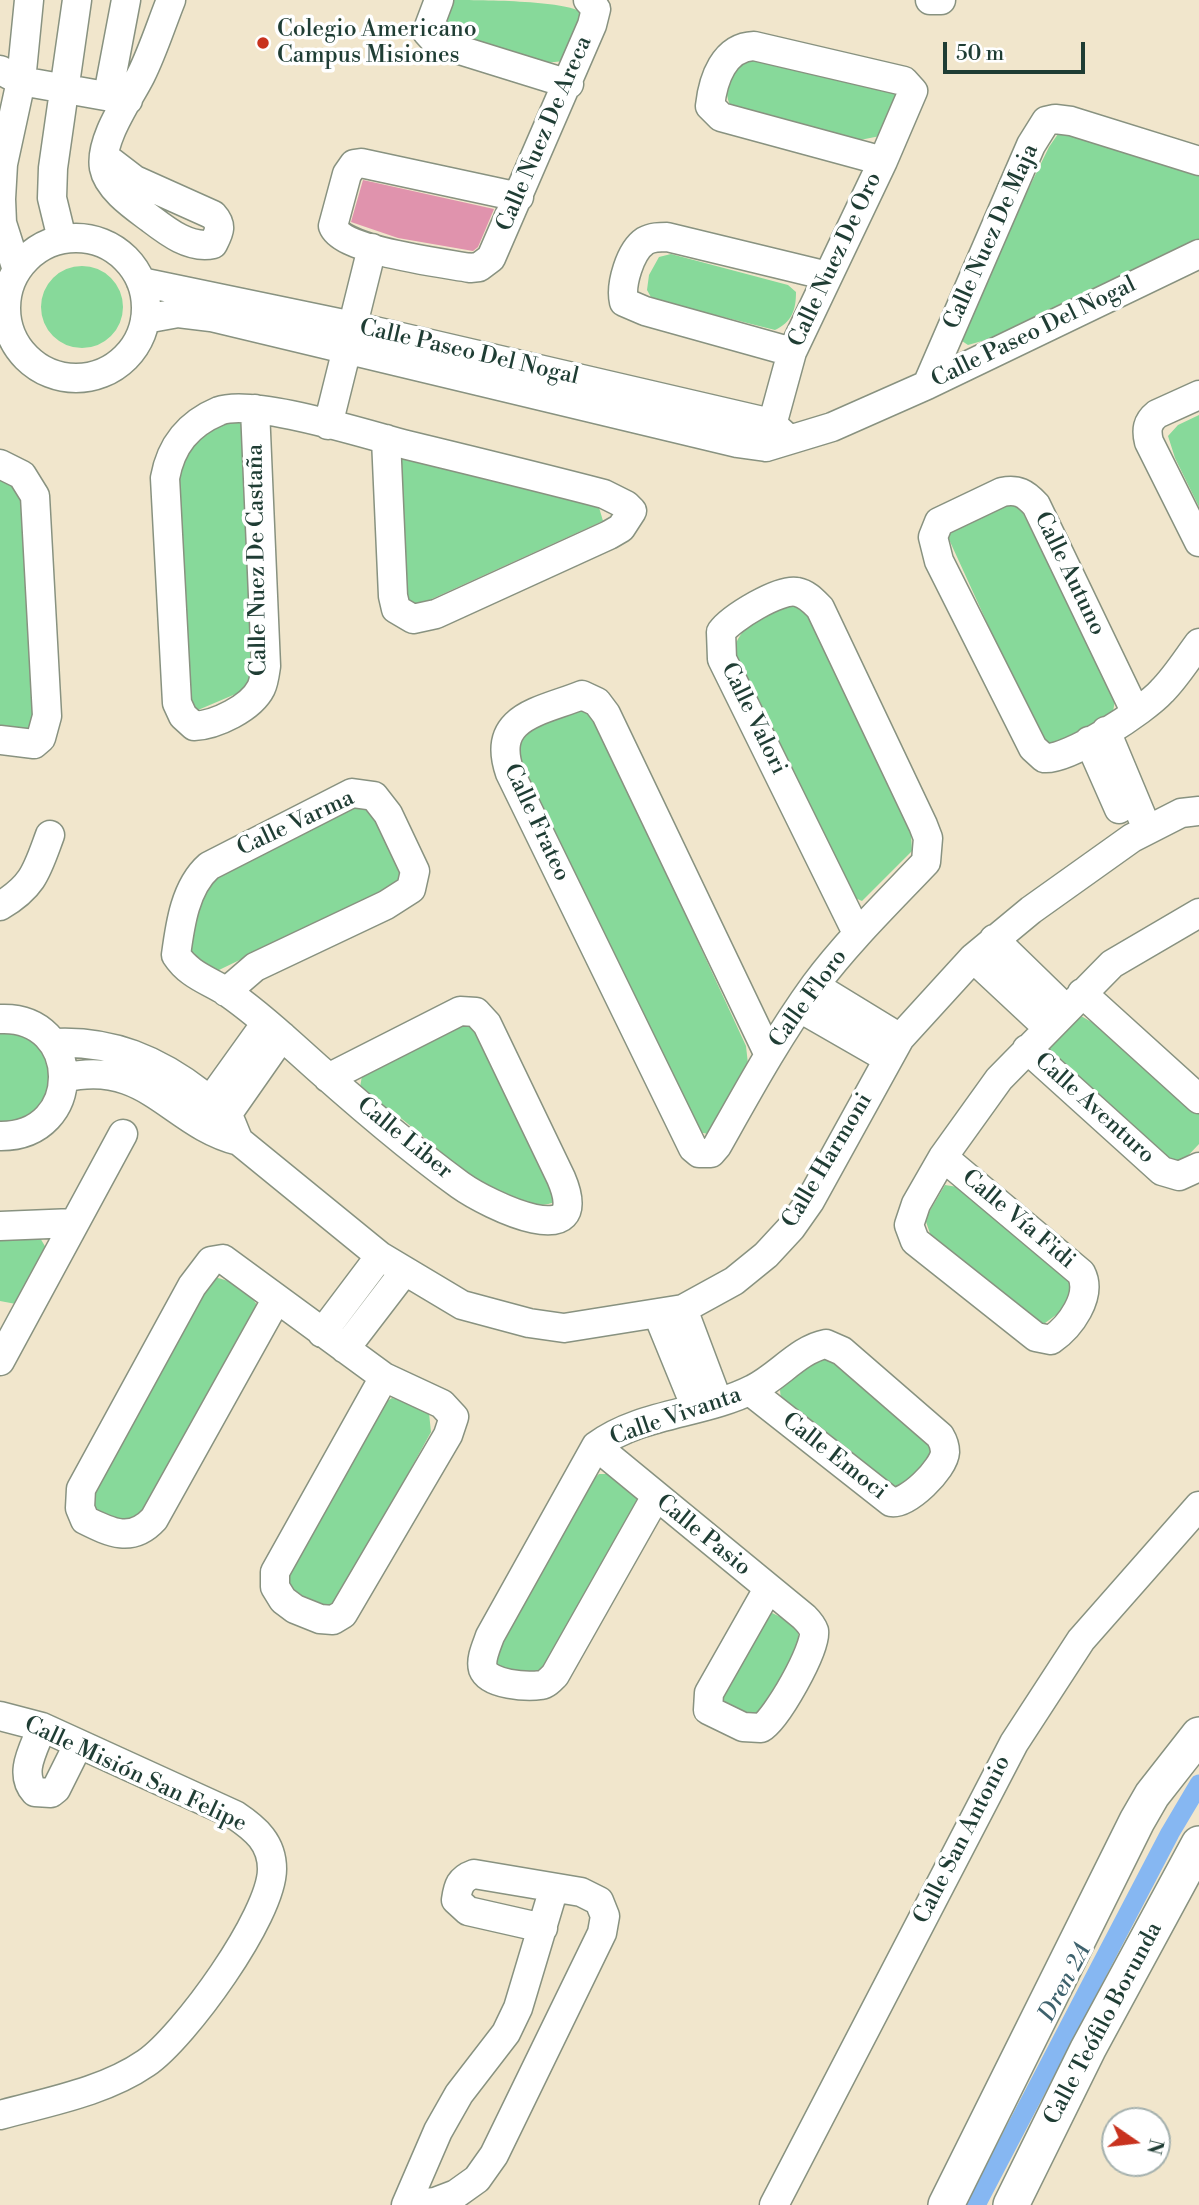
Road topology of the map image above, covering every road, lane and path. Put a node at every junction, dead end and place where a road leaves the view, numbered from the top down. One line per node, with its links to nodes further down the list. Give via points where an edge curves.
1 (29, 0): 9 (street)
2 (77, 0): 11 (street)
3 (126, 0): 12 (street)
4 (171, 0): 12 (street)
5 (439, 0): 10 (street, via 427,32 437,43)
6 (930, 0): 7 (street)
7 (941, 0)
8 (592, 5): 10 (street, Calle Nuez De Areca)
9 (11, 75): 11 (street); 20 (street, via 1,199 2,223)
10 (569, 84): 16 (street, Calle Nuez De Areca)
11 (65, 87): 12 (street); 17 (street, via 52,198)
12 (118, 97): 13 (street)
13 (104, 157)
14 (883, 160): 14 (street, Calle Nuez De Oro, via 721,117 710,106 726,58 742,46 754,46 904,81 912,88 912,98); 21 (street, Calle Nuez De Oro)
15 (1199, 161): 27 (street, Calle Nuez De Maja, via 1071,121 1046,121 1031,145)
16 (519, 197): 18 (street, Calle Nuez De Areca, via 485,264 470,268); 18 (street, via 377,164 354,164 333,226 341,237)
17 (62, 239): 20 (street, via 33,252); 22 (street, via 105,244 127,259)
18 (372, 248): 25 (street)
19 (1199, 254): 27 (street, Calle Paseo Del Nogal)
20 (17, 270): 24 (street, via 9,287)
21 (828, 276): 26 (street, Calle Nuez De Oro); 26 (street, via 667,237 646,240 639,247 623,284 624,302)
22 (141, 282): 23 (street); 25 (street, Calle Paseo Del Nogal)
23 (145, 319): 24 (street, via 126,357 89,377 67,378 47,372); 25 (street, Calle Paseo Del Nogal, via 199,314)
24 (6, 338)
25 (350, 338): 30 (street); 31 (street, Calle Paseo Del Nogal, via 737,443)
26 (792, 352): 31 (street, Calle Nuez De Oro)
27 (927, 385): 31 (street, Calle Paseo Del Nogal, via 832,427)
28 (1199, 395): 34 (street, via 1157,414 1147,432)
29 (254, 409): 29 (street, Calle Nuez De Castaña, via 221,411 191,428 170,454 165,512 177,703 194,726 205,725 253,700 266,666); 30 (street)
30 (328, 425): 32 (street)
31 (776, 437)
32 (386, 439): 32 (street, via 393,596 396,609 413,619 436,614 609,535 621,528 632,511 604,494)
33 (0, 464): 38 (street, via 22,475 35,496 47,716 41,738 34,744)
34 (1199, 542)
35 (1199, 643): 36 (street, via 1162,692)
36 (1135, 711): 37 (street); 37 (street, Calle Autuno, via 1036,505 1021,491 1002,492 939,522 933,537 939,561 1038,755 1058,757)
37 (1098, 736): 41 (street)
38 (0, 740)
39 (1199, 790): 40 (street, Calle Harmoni)
40 (1190, 812): 41 (street, Calle Harmoni)
41 (1139, 834): 49 (street, Calle Harmoni)
42 (50, 835): 45 (street)
43 (926, 862): 48 (street, Calle Floro); 48 (street, Calle Valori, via 928,838 923,825 820,608 810,597 784,592 728,622 721,632 722,659)
44 (0, 877): 45 (street)
45 (28, 886): 46 (street)
46 (0, 905)
47 (1196, 919): 54 (street, Calle Aventuro, via 1112,964)
48 (857, 933): 53 (street, Calle Floro)
49 (994, 939): 51 (street, Calle Harmoni); 54 (street)
50 (176, 955): 52 (street, Calle Liber, via 189,971); 52 (street, Calle Varma, via 194,883 209,866 352,793 374,796 388,814 415,871 411,889 255,967)
51 (974, 958): 54 (street); 58 (street, Calle Harmoni)
52 (226, 992): 56 (street, Calle Liber)
53 (808, 997): 58 (street); 60 (street, Calle Floro)
54 (1065, 1010): 59 (street, Calle Aventuro); 63 (street)
55 (0, 1019): 57 (street, via 34,1026)
56 (274, 1030): 62 (street, Calle Liber); 64 (street)
57 (54, 1043): 61 (street); 64 (street, Calle Harmoni, via 81,1042 152,1061)
58 (894, 1048): 76 (street, Calle Harmoni, via 791,1228 734,1281)
59 (1027, 1049): 68 (street, Calle Aventuro, via 999,1079); 69 (street, Calle Aventuro, via 1162,1171 1179,1175)
60 (769, 1055): 67 (street, Calle Floro); 67 (street, Calle Frateo, via 597,702 582,695 514,724 504,744 510,773 693,1148)
61 (64, 1078): 64 (street, Calle Harmoni, via 110,1074); 66 (street, via 62,1094 49,1117 27,1132)
62 (328, 1078): 62 (street, Calle Liber, via 460,1011 476,1012 487,1024 569,1196 566,1213 558,1220 540,1220 502,1207 461,1185)
63 (1199, 1100)
64 (217, 1122): 73 (street, Calle Harmoni)
65 (123, 1135): 70 (street)
66 (0, 1136)
67 (712, 1153)
68 (943, 1157): 71 (street, Calle Aventuro); 71 (street, Calle Vía Fidi, via 1081,1273 1087,1288 1085,1298 1058,1335 1051,1340 1036,1337 915,1241)
69 (1199, 1167)
70 (74, 1223): 72 (street); 77 (street)
71 (909, 1224)
72 (0, 1226)
73 (380, 1256): 74 (street, Calle Harmoni); 78 (street)
74 (404, 1272): 76 (street, Calle Harmoni, via 462,1305 529,1323 564,1328); 80 (street)
75 (276, 1300): 75 (street, via 154,1519 143,1531 130,1534 85,1520 81,1489 202,1270 211,1261 223,1259); 78 (street)
76 (671, 1312): 84 (street)
77 (10, 1320): 81 (street)
78 (322, 1333): 80 (street)
79 (826, 1344): 83 (street, Calle Vivanta, via 809,1350); 83 (street, Calle Emoci, via 842,1351 940,1436 945,1453 942,1464 907,1500 898,1503 881,1497)
80 (345, 1349): 82 (street)
81 (0, 1362)
82 (384, 1377): 82 (street, via 275,1572 275,1587 283,1600 320,1619 333,1620 343,1614 453,1425 454,1417 442,1404)
83 (750, 1391): 84 (street, Calle Vivanta)
84 (707, 1405): 85 (street, Calle Vivanta, via 620,1432)
85 (596, 1446): 86 (street, Calle Pasio); 86 (street, Calle Vivanta, via 490,1636 483,1669 495,1680 549,1682)
86 (655, 1498): 88 (street, Calle Pasio)
87 (1199, 1506): 100 (street, Calle San Antonio, via 1081,1640 1042,1696)
88 (768, 1589): 88 (street, Calle Pasio, via 709,1693 708,1710 743,1727 766,1725 811,1649 811,1625)
89 (0, 1716): 90 (street, Calle Misión San Felipe)
90 (42, 1727): 92 (street, Calle Misión San Felipe); 92 (street, via 26,1774 35,1792 57,1789)
91 (1199, 1734): 101 (main road, via 1136,1821)
92 (78, 1745): 97 (street, Calle Misión San Felipe, via 247,1823 268,1847 272,1870 267,1897 197,2010 145,2064 78,2093)
93 (1199, 1844): 94 (main road, Calle Teófilo Borunda)
94 (1191, 1880): 102 (main road, Calle Teófilo Borunda, via 1088,2049)
95 (554, 1888): 96 (street); 96 (street, via 474,1874 457,1888 456,1900 468,1911); 99 (street, via 591,1896 603,1907 602,1933 594,1952 512,2121 477,2179 456,2194)
96 (543, 1928): 98 (street, via 506,2033 459,2094)
97 (0, 2115)
98 (406, 2205)
99 (412, 2205)
100 (774, 2205)
101 (946, 2205)
102 (1012, 2205)

